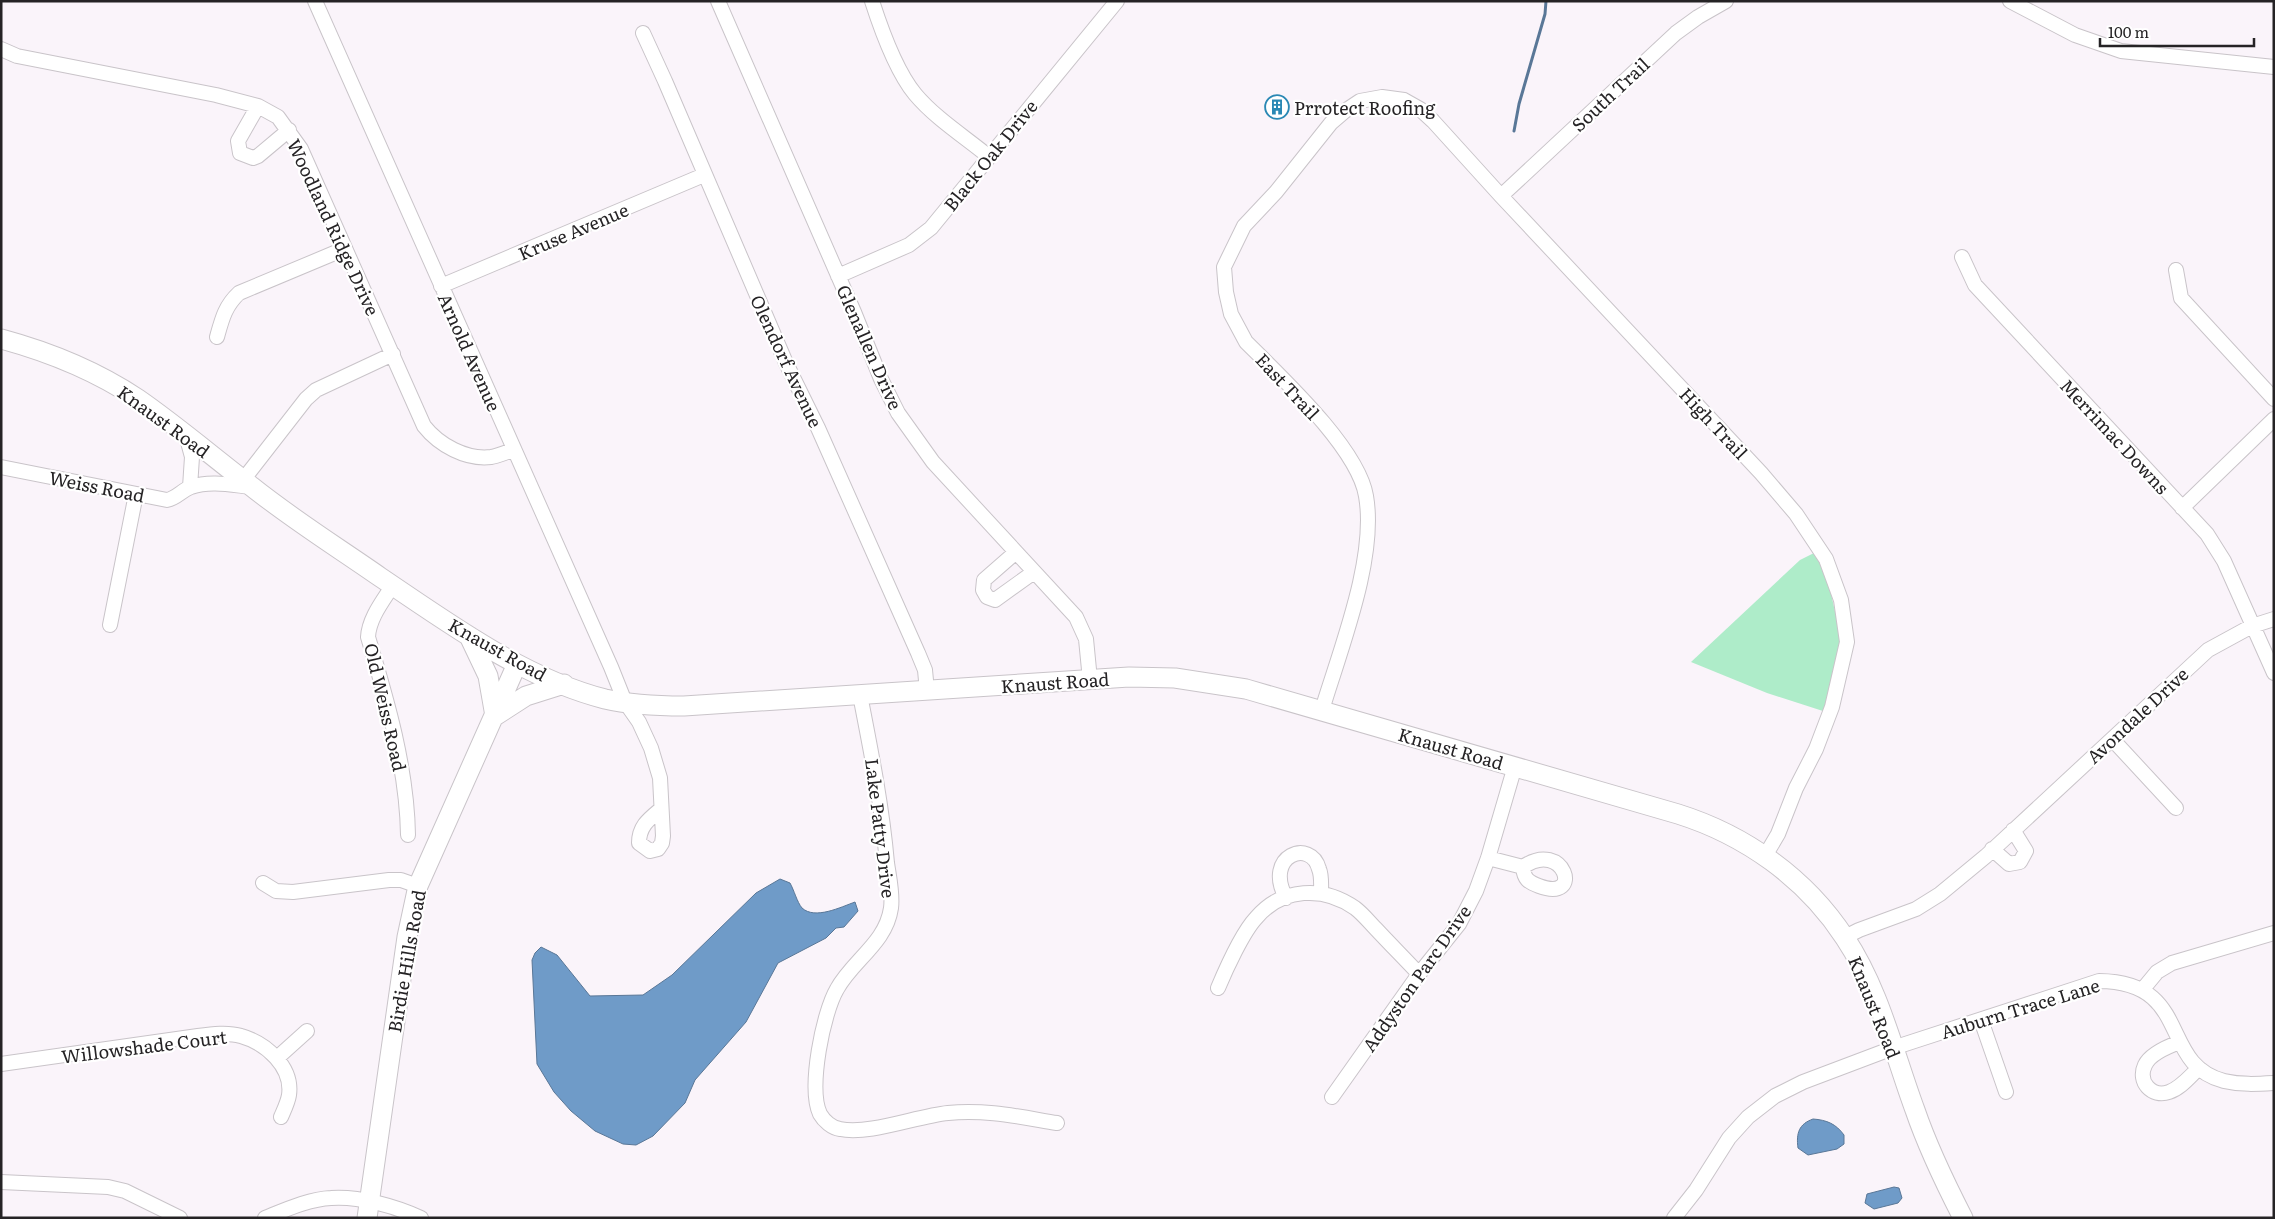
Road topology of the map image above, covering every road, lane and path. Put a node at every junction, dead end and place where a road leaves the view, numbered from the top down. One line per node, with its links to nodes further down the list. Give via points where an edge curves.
1 (315, 1): 20 (street, Arnold Avenue)
2 (718, 1): 19 (street, Glenallen Drive)
3 (872, 1): 13 (street, via 910,88)
4 (1726, 1): 15 (street, South Trail, via 1676,33)
5 (2010, 1): 9 (street, via 2076,35 2121,51)
6 (1114, 2): 13 (street, Black Oak Drive)
7 (643, 33): 14 (street, Olendorf Avenue)
8 (1, 49): 11 (street, Woodland Ridge Drive, via 17,56)
9 (2274, 67)
10 (1360, 101): 15 (street, High Trail, via 1382,97 1404,100 1420,109); 47 (street, East Trail, via 1332,123 1244,226 1224,267 1228,299 1246,342 1337,439 1354,465 1366,495 1370,533 1363,568)
11 (258, 106): 12 (street, Woodland Ridge Drive, via 278,117); 12 (street, via 238,141 240,153 253,158 258,156)
12 (289, 130): 16 (street, Woodland Ridge Drive)
13 (988, 156): 19 (street, Black Oak Drive, via 921,237)
14 (704, 176): 20 (street, Kruse Avenue); 44 (street, Olendorf Avenue, via 918,653 925,670)
15 (1501, 196): 56 (street, High Trail, via 1761,473 1796,514 1826,559 1841,600 1847,642 1832,707 1778,834)
16 (344, 249): 21 (street, via 239,293 229,302); 23 (street, Woodland Ridge Drive)
17 (1962, 257): 32 (street, Merrimac Downs, via 1975,285)
18 (2176, 270): 24 (street, via 2181,298)
19 (838, 276): 33 (street, Glenallen Drive, via 898,413 933,462)
20 (441, 286): 27 (street, Arnold Avenue)
21 (217, 337)
22 (1, 339): 26 (main road, Knaust Road, via 61,359 105,380 138,399)
23 (393, 354): 27 (street, Woodland Ridge Drive, via 424,426 446,446 480,458); 29 (street, via 316,390 306,399)
24 (2274, 399)
25 (2274, 419): 32 (street)
26 (186, 435): 29 (main road, Knaust Road); 30 (street, via 192,457)
27 (514, 450): 46 (street, Arnold Avenue)
28 (1, 467): 31 (street, Weiss Road)
29 (247, 483): 30 (street, Weiss Road); 35 (main road, Knaust Road)
30 (190, 487): 31 (street, Weiss Road, via 167,500)
31 (136, 494): 37 (street)
32 (2182, 508): 38 (street, Merrimac Downs, via 2207,534 2224,561)
33 (1016, 552): 34 (street, Glenallen Drive); 34 (street, via 984,580 982,590 987,597 995,600)
34 (1034, 572): 42 (street, Glenallen Drive, via 1080,623 1086,639)
35 (393, 585): 39 (main road, Knaust Road); 54 (street, Old Weiss Road, via 379,606 368,637 395,740 404,785)
36 (2274, 619): 38 (street, Avondale Drive)
37 (110, 626)
38 (2252, 626): 41 (street, Merrimac Downs); 49 (street, Avondale Drive, via 2208,650)
39 (468, 634): 40 (main road, Knaust Road); 48 (main road, via 488,676)
40 (517, 664): 43 (main road, Knaust Road); 48 (main road, Birdie Hills Road)
41 (2274, 673)
42 (1090, 680): 44 (main road, Knaust Road); 47 (main road, Knaust Road, via 1152,677 1207,682)
43 (564, 684): 46 (main road, Knaust Road); 48 (main road, via 526,696)
44 (927, 691): 45 (main road, Knaust Road)
45 (860, 695): 46 (main road, Knaust Road, via 702,706); 79 (street, Lake Patty Drive, via 883,814 891,908 877,942 838,987 830,1003 822,1029 818,1069 816,1098 820,1114 829,1124 840,1129 861,1130 915,1118 982,1111)
46 (625, 702): 52 (street, Arnold Avenue, via 651,748 660,778)
47 (1322, 710): 50 (main road, Knaust Road)
48 (494, 716): 60 (main road, Birdie Hills Road)
49 (2112, 740): 51 (street); 53 (street, Avondale Drive)
50 (1515, 766): 56 (main road, Knaust Road, via 1695,819 1731,835); 57 (street, Addyston Parc Drive)
51 (2176, 808)
52 (661, 809)
53 (2013, 830): 55 (street, Avondale Drive); 55 (street, via 2026,851 2020,862 2009,864)
54 (408, 835)
55 (1992, 849): 64 (street, Avondale Drive, via 1928,903)
56 (1765, 856): 64 (main road, Knaust Road, via 1804,889)
57 (1488, 858): 58 (street); 65 (street, Addyston Parc Drive, via 1459,924)
58 (1523, 867)
59 (262, 883): 60 (street, via 276,891 293,892 389,880)
60 (418, 886): 81 (main road, Birdie Hills Road, via 407,937)
61 (1321, 893): 62 (street); 62 (street, via 1319,867 1306,854 1294,853 1280,870 1279,881); 65 (street, via 1338,897 1357,910)
62 (1286, 898): 66 (street, via 1268,905 1254,918)
63 (2274, 933): 67 (street, via 2172,963 2157,972)
64 (1845, 937): 71 (main road, Knaust Road, via 1868,980)
65 (1419, 974): 77 (street, Addyston Parc Drive)
66 (1218, 988)
67 (2143, 989): 68 (street, Auburn Trace Lane, via 2118,981 2099,981); 70 (street, Auburn Trace Lane, via 2168,1015)
68 (1981, 1020): 71 (street, Auburn Trace Lane); 76 (street)
69 (307, 1031): 72 (street)
70 (2180, 1042): 74 (street, Auburn Trace Lane, via 2187,1056); 74 (street, via 2145,1064 2143,1073 2147,1088 2161,1094 2170,1092)
71 (1893, 1048): 85 (street, Auburn Trace Lane, via 1803,1082 1768,1101 1729,1138); 86 (main road, Knaust Road, via 1932,1155)
72 (277, 1058): 73 (street, Willowshade Court, via 258,1043 240,1035 222,1034); 78 (street, Willowshade Court, via 288,1080 289,1094)
73 (1, 1064)
74 (2199, 1068): 75 (street, Auburn Trace Lane, via 2224,1081)
75 (2274, 1083)
76 (2006, 1092)
77 (1332, 1098)
78 (281, 1117)
79 (1057, 1123)
80 (1, 1182): 82 (street, via 108,1187 124,1191)
81 (368, 1210): 83 (street, via 331,1198); 84 (street)
82 (180, 1218)
83 (265, 1218)
84 (421, 1218)
85 (1674, 1218)
86 (1963, 1218)

